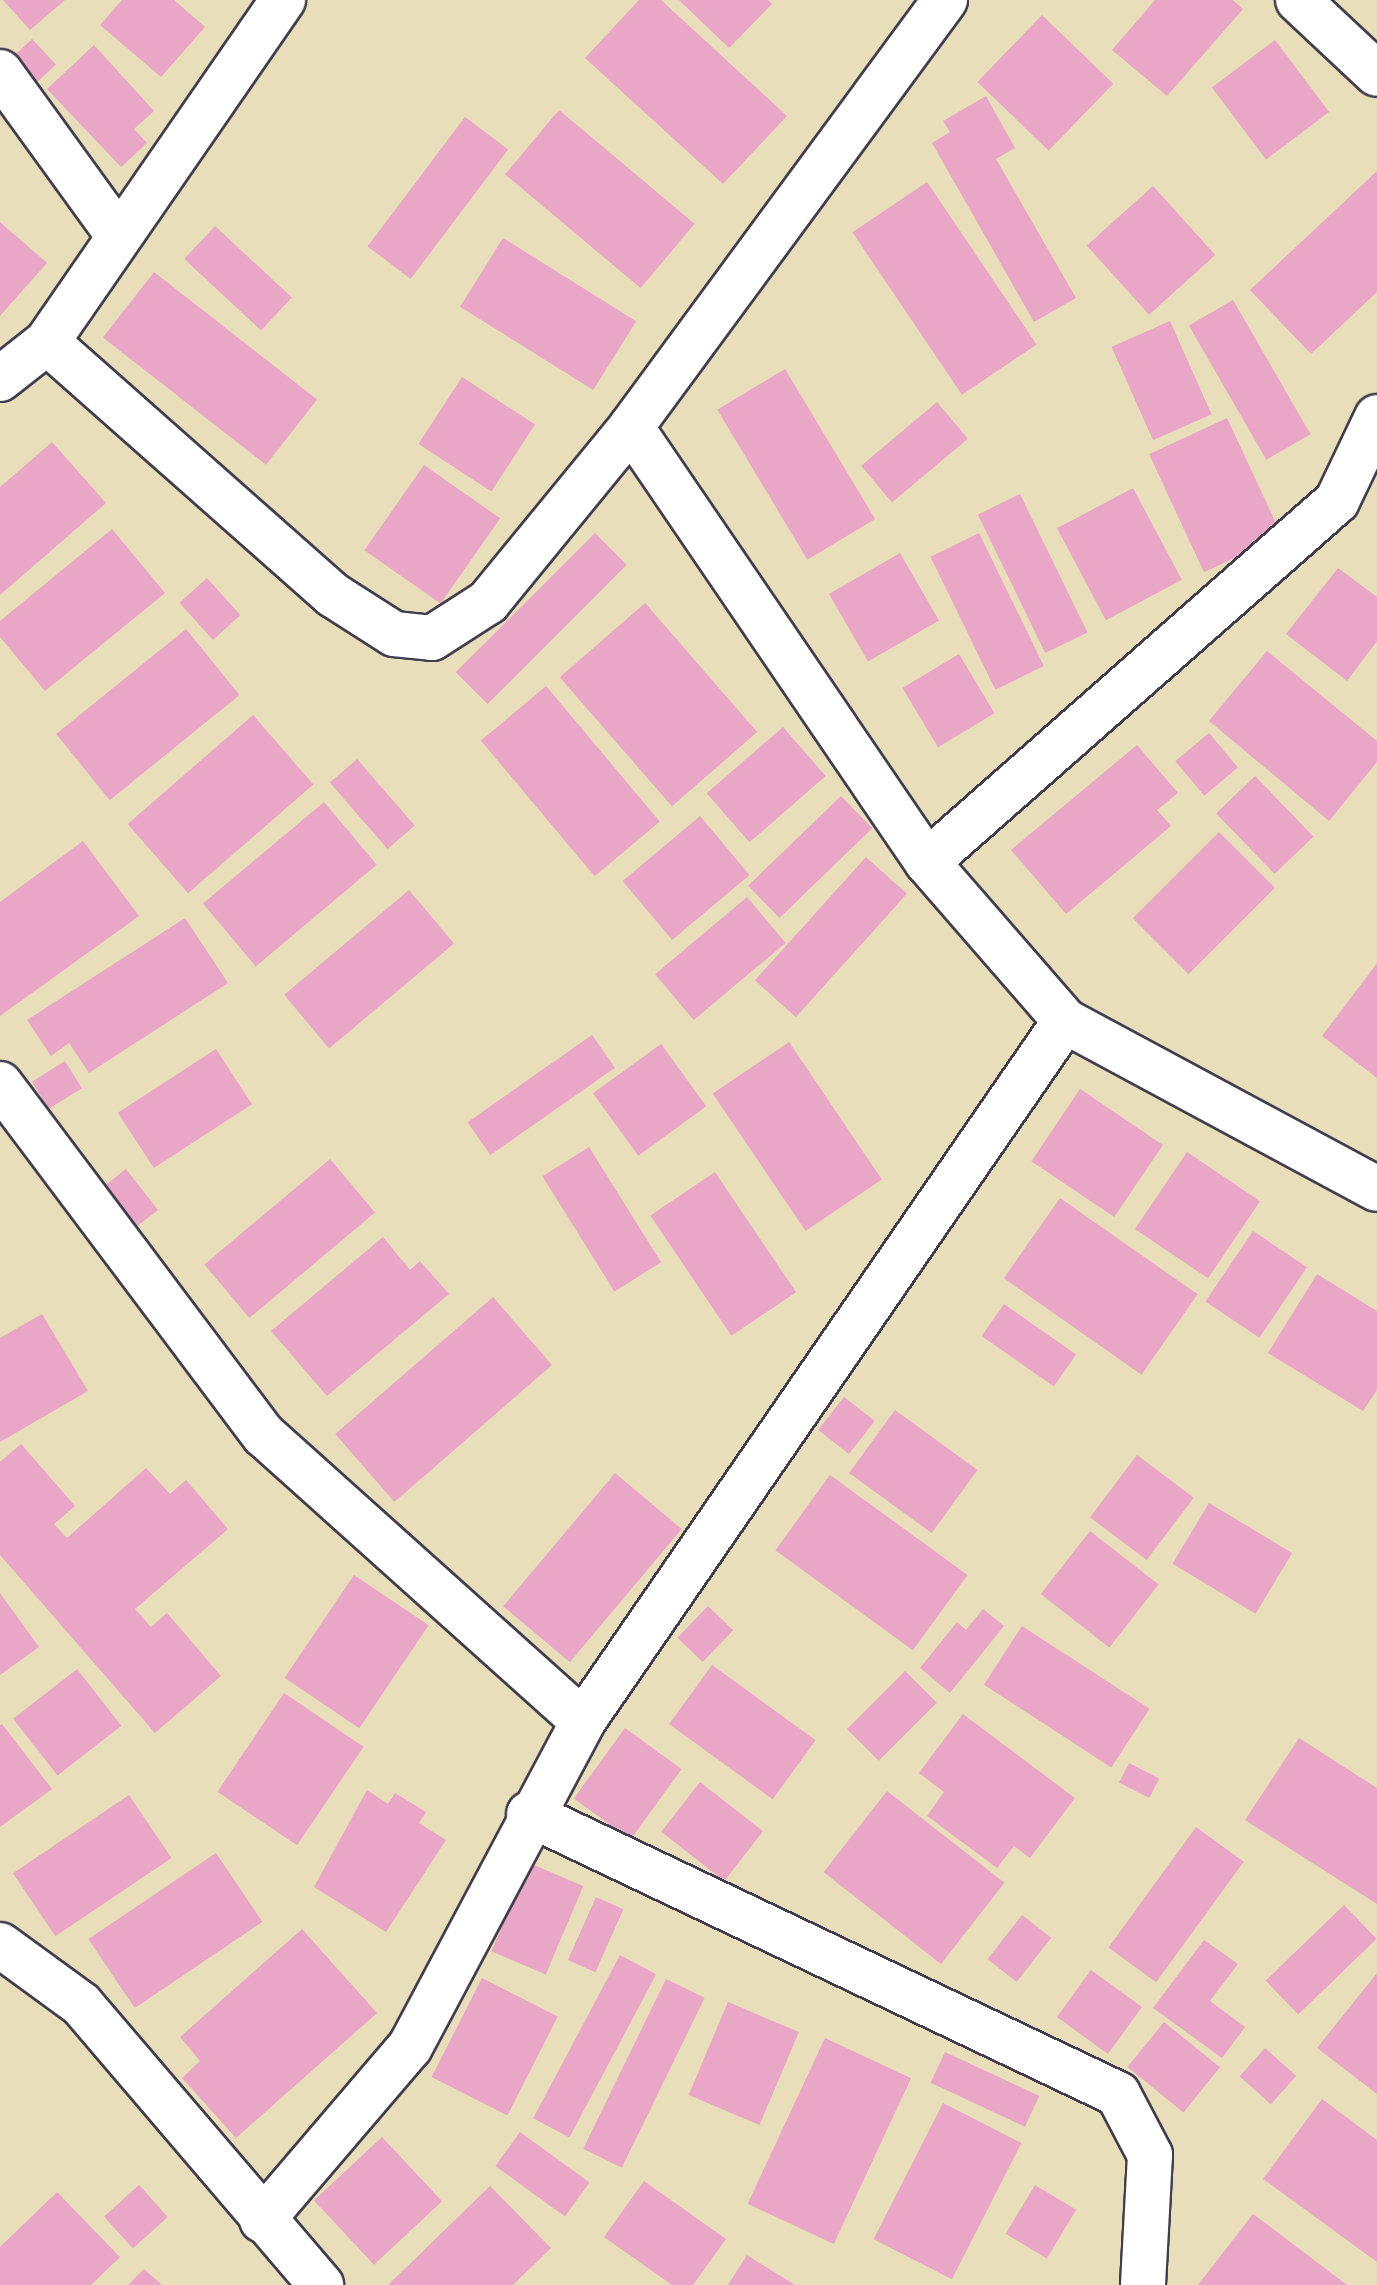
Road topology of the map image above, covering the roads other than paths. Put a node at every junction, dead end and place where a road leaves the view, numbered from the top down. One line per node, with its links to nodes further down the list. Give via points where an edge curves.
1 (283, 0): 6 (street)
2 (945, 0): 10 (street)
3 (1298, 0): 5 (street)
4 (0, 72): 6 (street)
5 (1377, 74)
6 (118, 235): 7 (street)
7 (47, 342): 8 (street); 10 (street, via 333,595 394,634 432,638 488,602)
8 (0, 379)
9 (1377, 417): 11 (street, via 1337,501)
10 (631, 427): 11 (street)
11 (927, 862): 12 (street)
12 (1065, 1021): 14 (street); 15 (street)
13 (0, 1084): 15 (street, via 264,1435)
14 (1377, 1189)
15 (583, 1721): 16 (street)
16 (529, 1814): 18 (street, via 410,2047); 20 (street, via 1118,2094 1150,2155)
17 (0, 1945): 18 (street, via 81,2004)
18 (262, 2220): 19 (street)
19 (321, 2285)
20 (1143, 2285)

